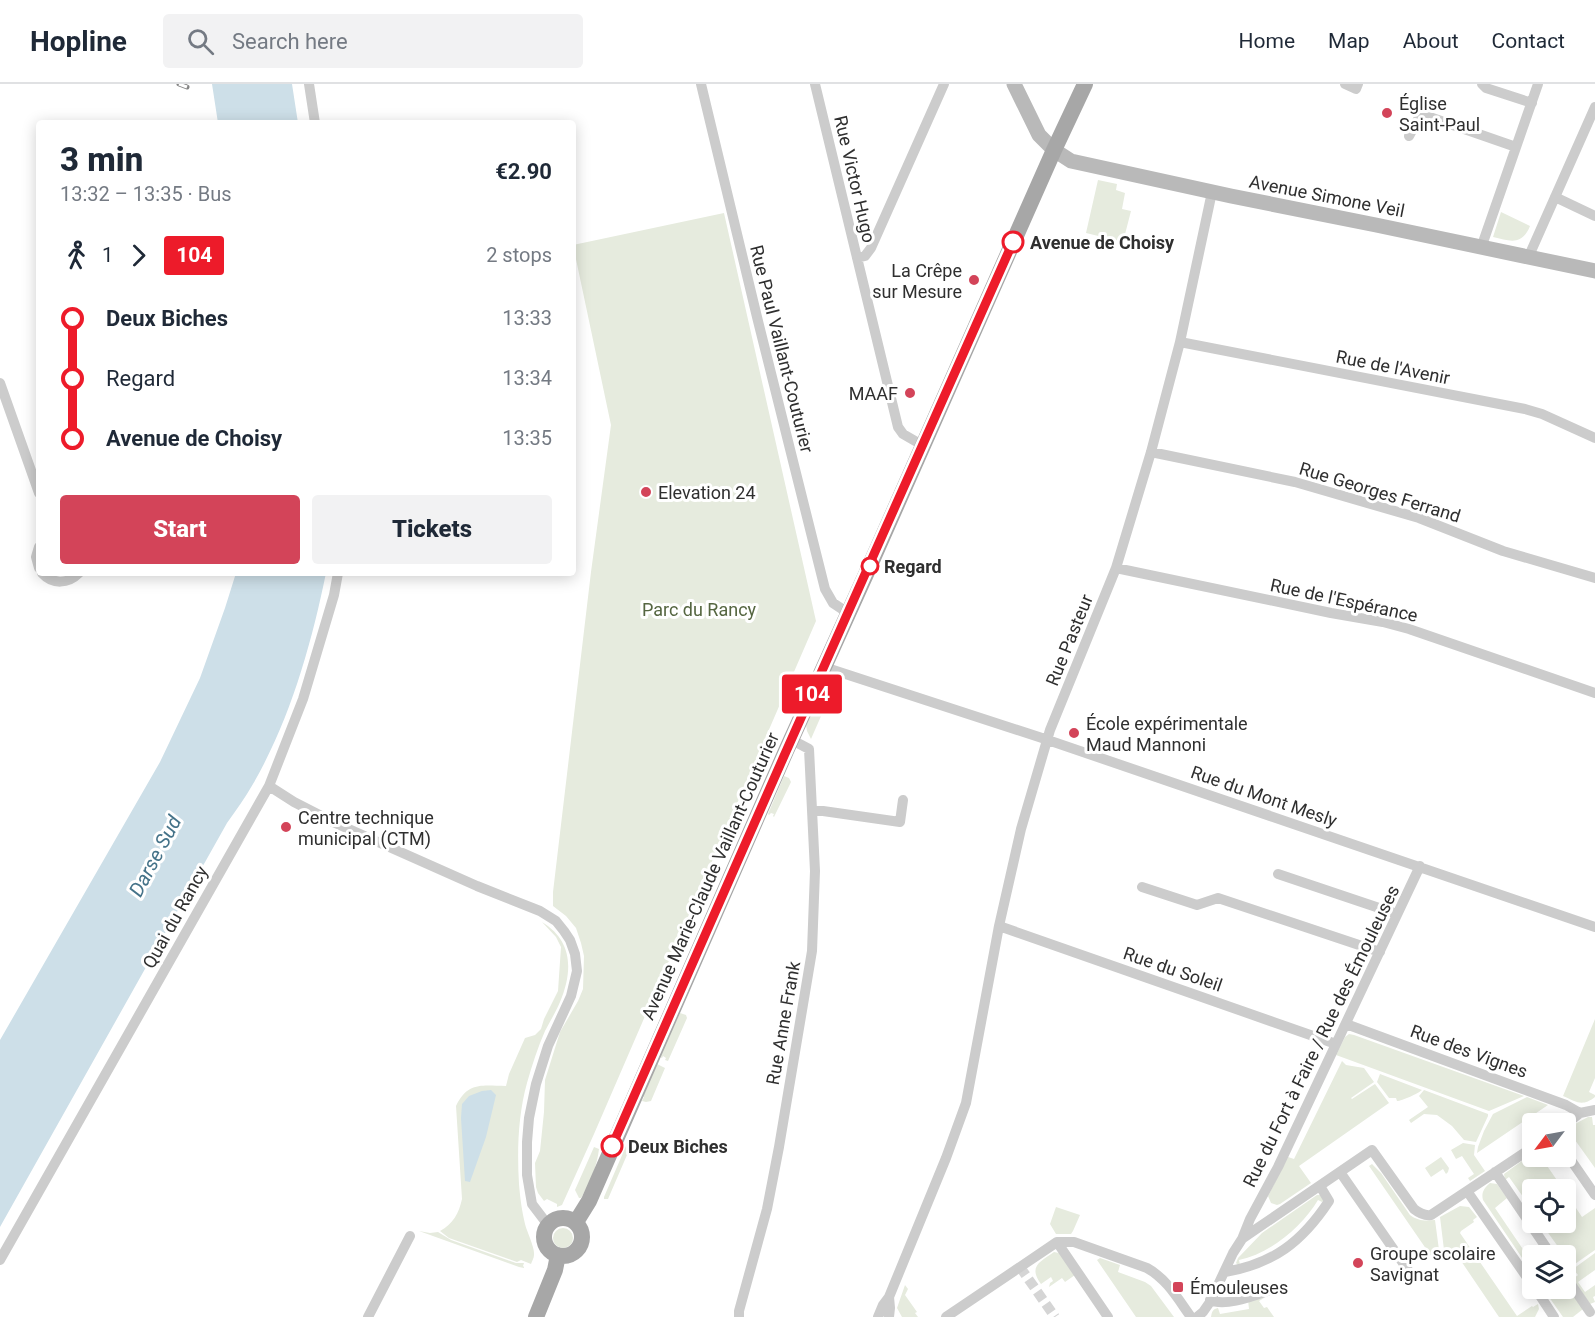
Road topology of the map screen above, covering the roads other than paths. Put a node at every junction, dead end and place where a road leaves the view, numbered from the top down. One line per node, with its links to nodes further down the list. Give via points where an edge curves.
1 (309, 84): 13 (street)
2 (701, 84): 35 (street, Rue Paul Vaillant-Couturier, via 825,589 833,603)
3 (815, 84): 21 (street, Rue Victor Hugo)
4 (944, 84): 21 (street, via 871,248 865,256)
5 (1014, 84): 16 (street, via 1039,135)
6 (1085, 84): 16 (main road, Avenue Marie-Claude Vaillant-Couturier)
7 (1345, 84): 10 (street)
8 (1482, 84): 11 (street)
9 (1538, 84): 11 (street)
10 (1357, 87)
11 (1532, 103): 15 (street)
12 (1595, 107): 18 (street)
13 (315, 120)
14 (1409, 136): 15 (street, via 1421,114)
15 (1516, 147): 20 (street)
16 (1054, 150): 17 (street, Avenue Simone Veil, via 1071,161); 27 (main road, Avenue Marie-Claude Vaillant-Couturier)
17 (1212, 192): 20 (street, Avenue Simone Veil); 24 (street, Rue Pasteur)
18 (1555, 197): 19 (street); 22 (street)
19 (1595, 216)
20 (1481, 248): 22 (street, Avenue Simone Veil)
21 (857, 258): 27 (street, Rue Victor Hugo, via 898,427)
22 (1528, 258): 23 (street, Avenue Simone Veil)
23 (1595, 271)
24 (1180, 342): 26 (street, Rue de l'Avenir, via 1525,409); 28 (street, Rue Pasteur)
25 (0, 383): 29 (street)
26 (1595, 438)
27 (922, 445): 35 (main road, Avenue Marie-Claude Vaillant-Couturier)
28 (1151, 452): 30 (street, Rue Pasteur); 34 (street, Rue Georges Ferrand, via 1295,482 1419,518 1503,551)
29 (36, 485)
30 (1116, 568): 37 (street, Rue de l'Espérance, via 1410,629); 39 (street, Rue Pasteur)
31 (46, 576): 32 (street, via 60,582)
32 (76, 576)
33 (337, 576): 40 (street, Quai du Rancy, via 303,699)
34 (1595, 578)
35 (848, 613): 36 (main road, Avenue Marie-Claude Vaillant-Couturier)
36 (824, 667): 38 (main road, Avenue Marie-Claude Vaillant-Couturier); 39 (street, Rue du Mont Mesly)
37 (1595, 693)
38 (792, 740): 42 (street, Rue Anne Frank, via 809,749); 62 (main road, Avenue Marie-Claude Vaillant-Couturier)
39 (1048, 740): 43 (street, Rue du Mont Mesly); 47 (street, Rue Pasteur, via 1021,829)
40 (269, 786): 63 (street, via 333,822 540,911 556,921 570,940 577,970 571,996 548,1046 529,1118 527,1175 532,1204); 69 (street, Quai du Rancy)
41 (903, 800): 42 (street, via 900,822)
42 (812, 811): 82 (street, Rue Anne Frank, via 812,951 767,1209)
43 (1420, 866): 46 (street, Rue du Fort à Faire / Rue des Émouleuses); 48 (street, Rue du Mont Mesly)
44 (1278, 874): 46 (street)
45 (1142, 887): 49 (street, via 1197,905 1218,898)
46 (1397, 914): 49 (street, Rue du Fort à Faire / Rue des Émouleuses)
47 (999, 926): 51 (street, Rue du Soleil); 75 (street, Rue Pasteur, via 966,1103)
48 (1595, 927)
49 (1380, 952): 50 (street, Rue du Fort à Faire / Rue des Émouleuses)
50 (1346, 1024): 51 (street, Rue du Fort à Faire / Rue des Émouleuses); 53 (street, Rue des Vignes)
51 (1336, 1044): 65 (street, Rue du Fort à Faire / Rue des Émouleuses)
52 (1595, 1110): 53 (street)
53 (1580, 1113): 54 (street)
54 (1576, 1116)
55 (1522, 1154): 58 (street)
56 (1575, 1167): 61 (street)
57 (1340, 1172): 59 (street); 60 (street, via 1372,1150 1414,1209 1426,1216); 72 (street)
58 (1495, 1172): 60 (street); 67 (street)
59 (1320, 1186): 65 (street); 71 (street, via 1329,1201 1296,1241 1246,1269)
60 (1467, 1191): 70 (street)
61 (1595, 1196)
62 (576, 1222): 63 (main road, via 558,1218); 68 (main road, via 582,1234 578,1250)
63 (548, 1225): 68 (main road, via 544,1241)
64 (410, 1236): 80 (street)
65 (1242, 1239): 71 (street, Rue du Fort à Faire / Rue des Émouleuses)
66 (1057, 1242): 78 (street); 86 (street); 87 (street, via 1074,1242 1147,1268 1162,1278)
67 (1545, 1245)
68 (558, 1256): 81 (main road)
69 (0, 1260)
70 (1522, 1270)
71 (1225, 1272): 77 (street, Rue du Fort à Faire / Rue des Émouleuses)
72 (1410, 1273)
73 (1277, 1288): 77 (street, via 1225,1302)
74 (1576, 1292): 79 (street)
75 (889, 1297): 83 (street, Rue Pasteur); 84 (street)
76 (1542, 1299): 89 (street)
77 (1210, 1300): 88 (street, Rue du Fort à Faire / Rue des Émouleuses)
78 (962, 1313): 85 (street)
79 (1590, 1313)
80 (368, 1317)
81 (536, 1317)
82 (739, 1317)
83 (878, 1317)
84 (889, 1317)
85 (946, 1317)
86 (1108, 1317)
87 (1191, 1317)
88 (1197, 1317)
89 (1554, 1317)

